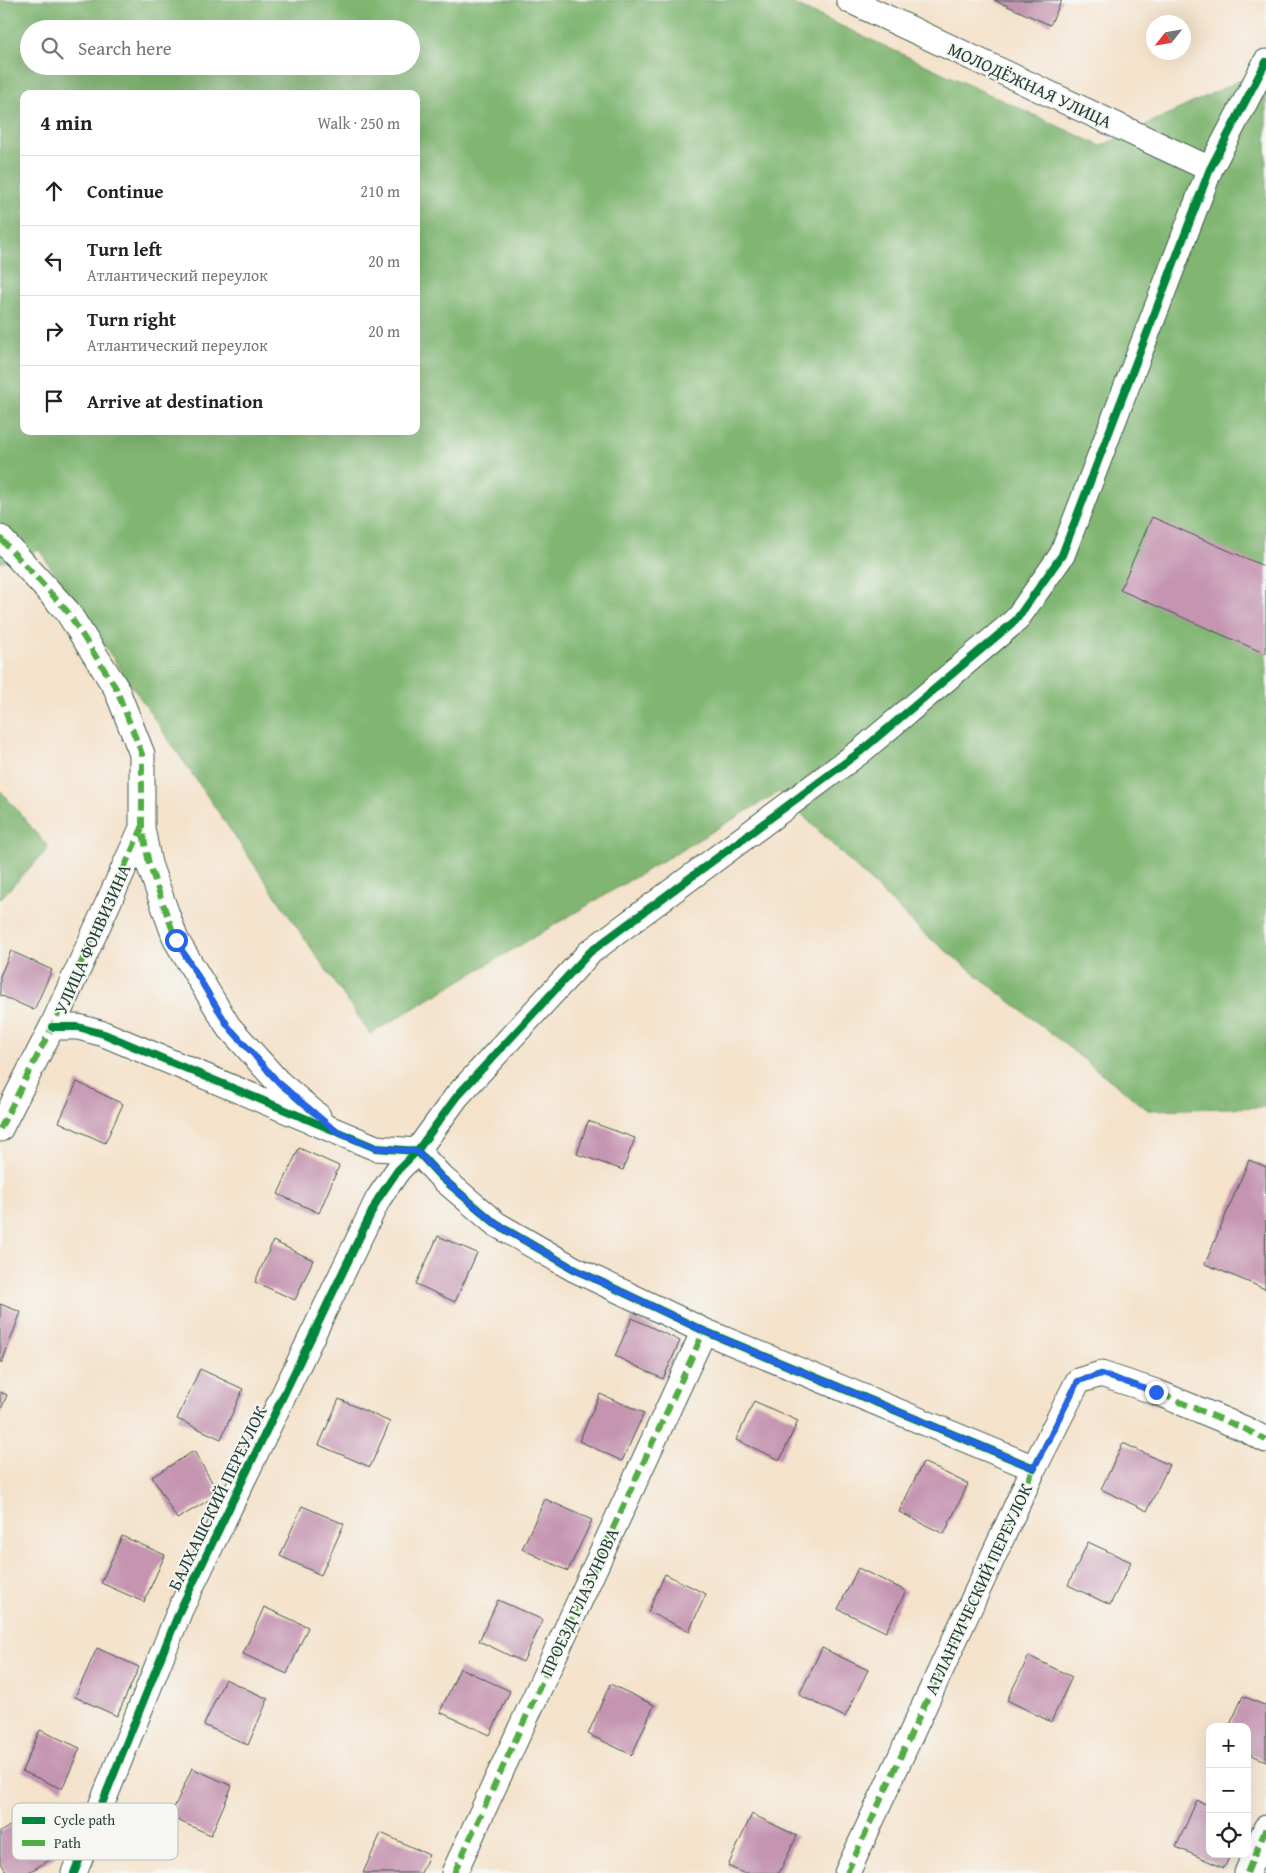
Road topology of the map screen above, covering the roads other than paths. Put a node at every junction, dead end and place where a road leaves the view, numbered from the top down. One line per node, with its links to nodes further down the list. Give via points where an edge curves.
1 (849, 0): 3 (street, МОЛОДЁЖНАЯ УЛИЦА)
2 (1266, 62): 3 (street, БАЛХАШСКИЙ ПЕРЕУЛОК)
3 (1210, 169): 9 (street, БАЛХАШСКИЙ ПЕРЕУЛОК, via 1062,555 1016,620 861,751 590,952 457,1096)
4 (0, 538): 5 (street, via 67,611 116,688 142,754)
5 (142, 828): 6 (street, УЛИЦА ФОНВИЗИНА); 8 (street, via 149,864 176,940 228,1026 278,1082)
6 (52, 1027): 7 (street, УЛИЦА ФОНВИЗИНА); 8 (street, via 78,1027 104,1034)
7 (0, 1129)
8 (337, 1132): 9 (street, via 376,1148)
9 (417, 1151): 10 (street, via 442,1178 496,1224 574,1269); 13 (street, БАЛХАШСКИЙ ПЕРЕУЛОК, via 398,1170 378,1199 180,1610)
10 (704, 1331): 12 (street); 17 (street, ПРОЕЗД ГЛАЗУНОВА)
11 (1266, 1440): 12 (street, АТЛАНТИЧЕСКИЙ ПЕРЕУЛОК, via 1156,1392 1101,1374 1078,1381)
12 (1034, 1468): 18 (street, АТЛАНТИЧЕСКИЙ ПЕРЕУЛОК)
13 (102, 1803)
14 (1266, 1828): 19 (street)
15 (79, 1860): 16 (street, БАЛХАШСКИЙ ПЕРЕУЛОК)
16 (74, 1873)
17 (454, 1873)
18 (847, 1873)
19 (1246, 1873)

